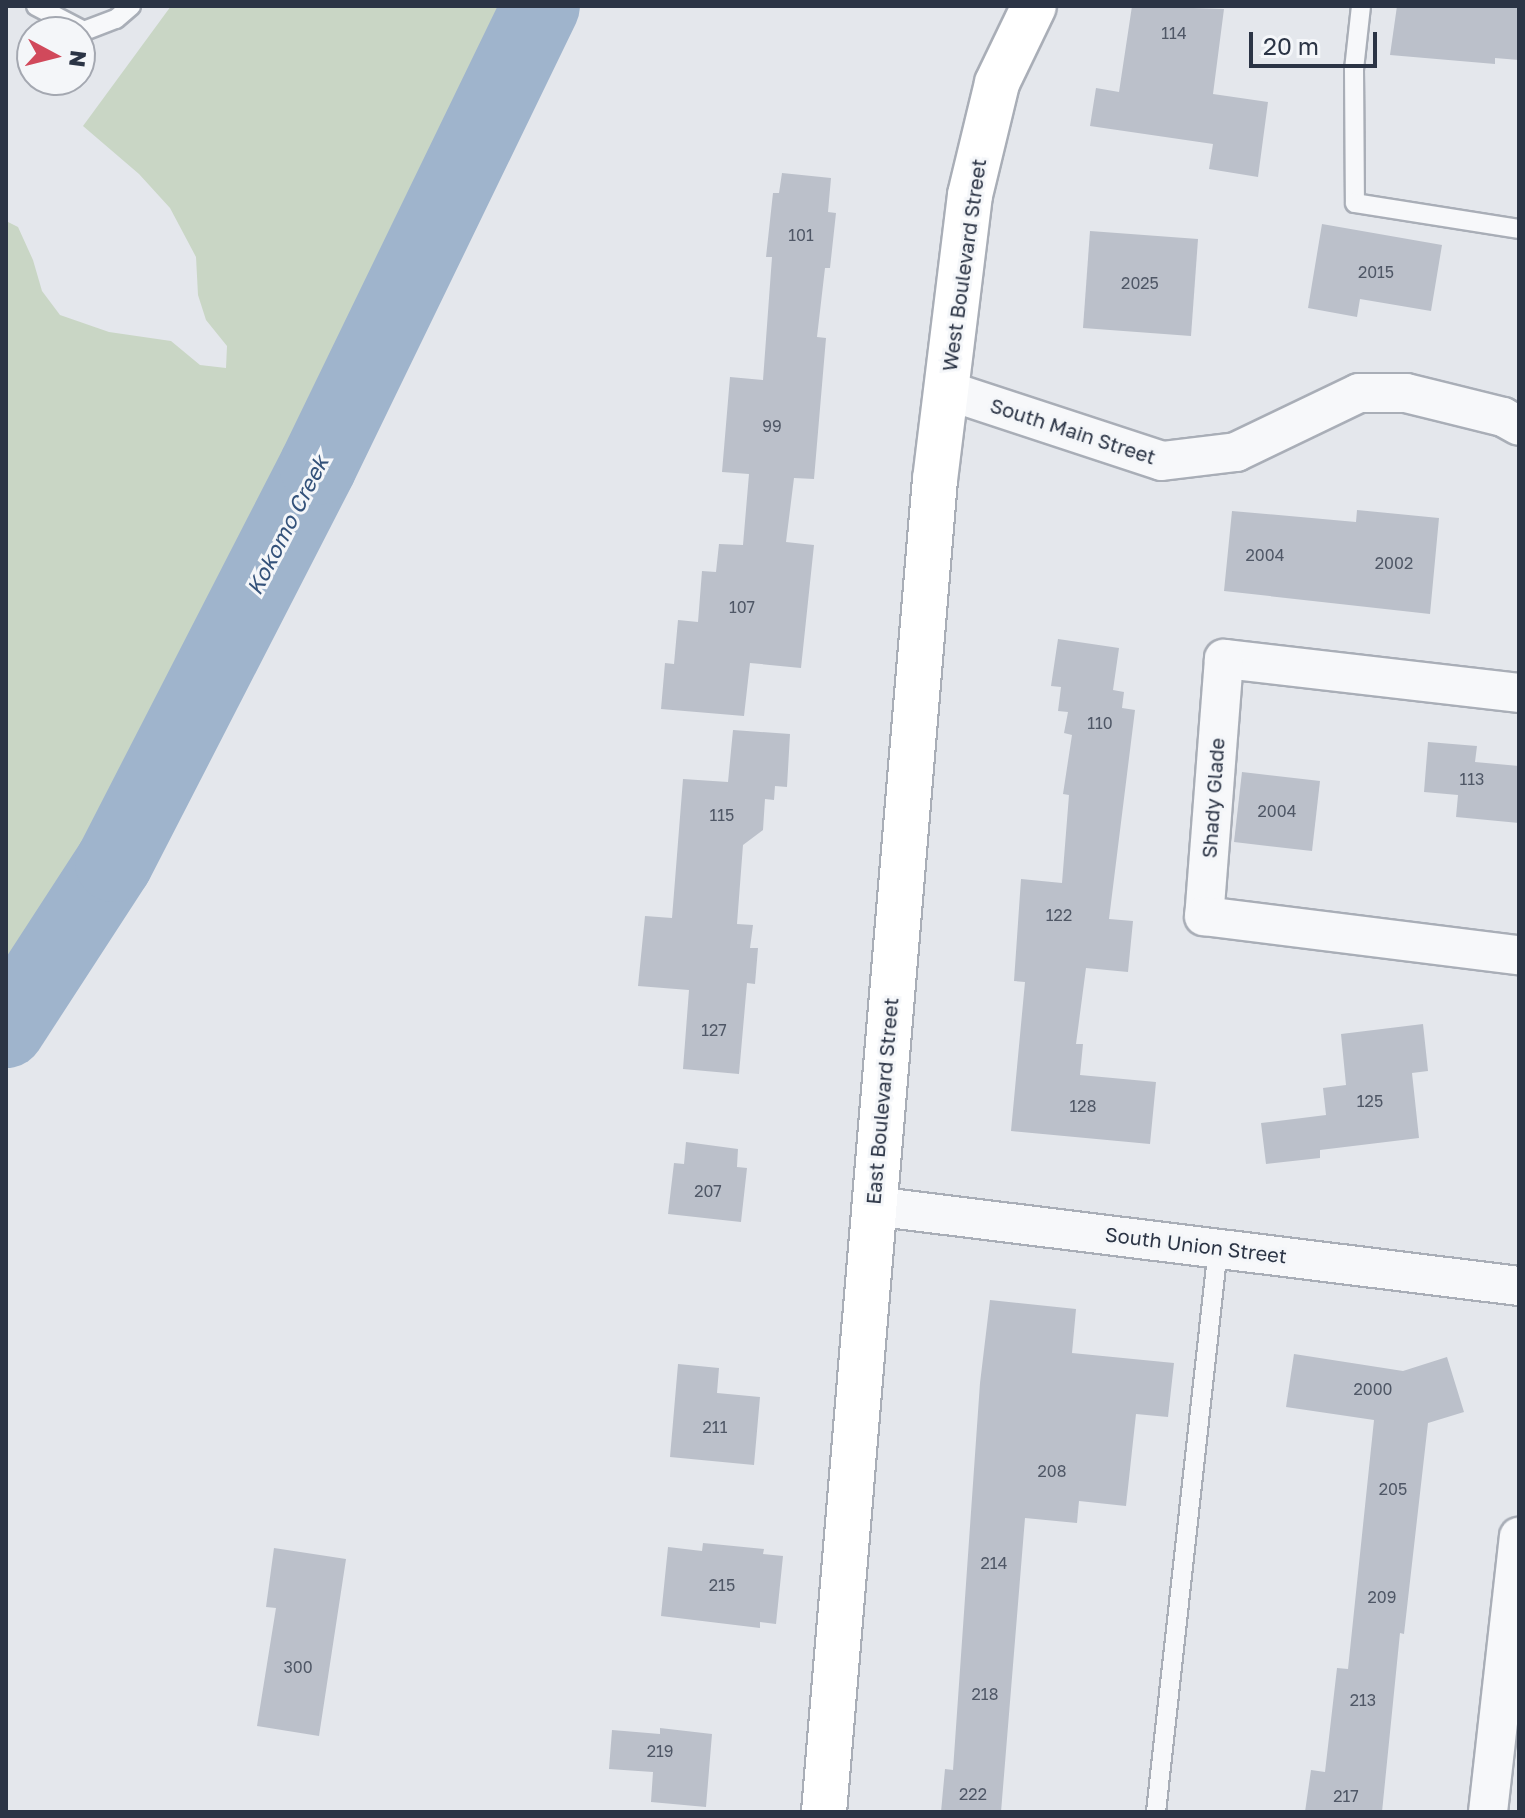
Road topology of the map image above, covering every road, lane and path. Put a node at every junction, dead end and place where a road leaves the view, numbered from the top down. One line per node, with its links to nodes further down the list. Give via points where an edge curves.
1 (36, 6): 2 (lane, via 84,31 116,19)
2 (131, 6)
3 (1034, 6): 6 (main road, West Boulevard Street, via 997,83 974,181)
4 (1361, 6): 5 (lane, via 1354,69 1355,203)
5 (1519, 229)
6 (946, 390): 7 (street, South Main Street, via 1162,461 1236,452 1359,393 1406,393 1503,417); 10 (main road, East Boulevard Street)
7 (1519, 426)
8 (1519, 693): 9 (street, Shady Glade, via 1224,659 1204,916)
9 (1519, 955)
10 (873, 1206): 11 (street, South Union Street); 15 (main road, East Boulevard Street)
11 (1218, 1248): 12 (street, South Union Street); 16 (lane)
12 (1519, 1286)
13 (1519, 1537): 14 (street)
14 (1512, 1659): 17 (street)
15 (824, 1812)
16 (1156, 1812)
17 (1488, 1812)

